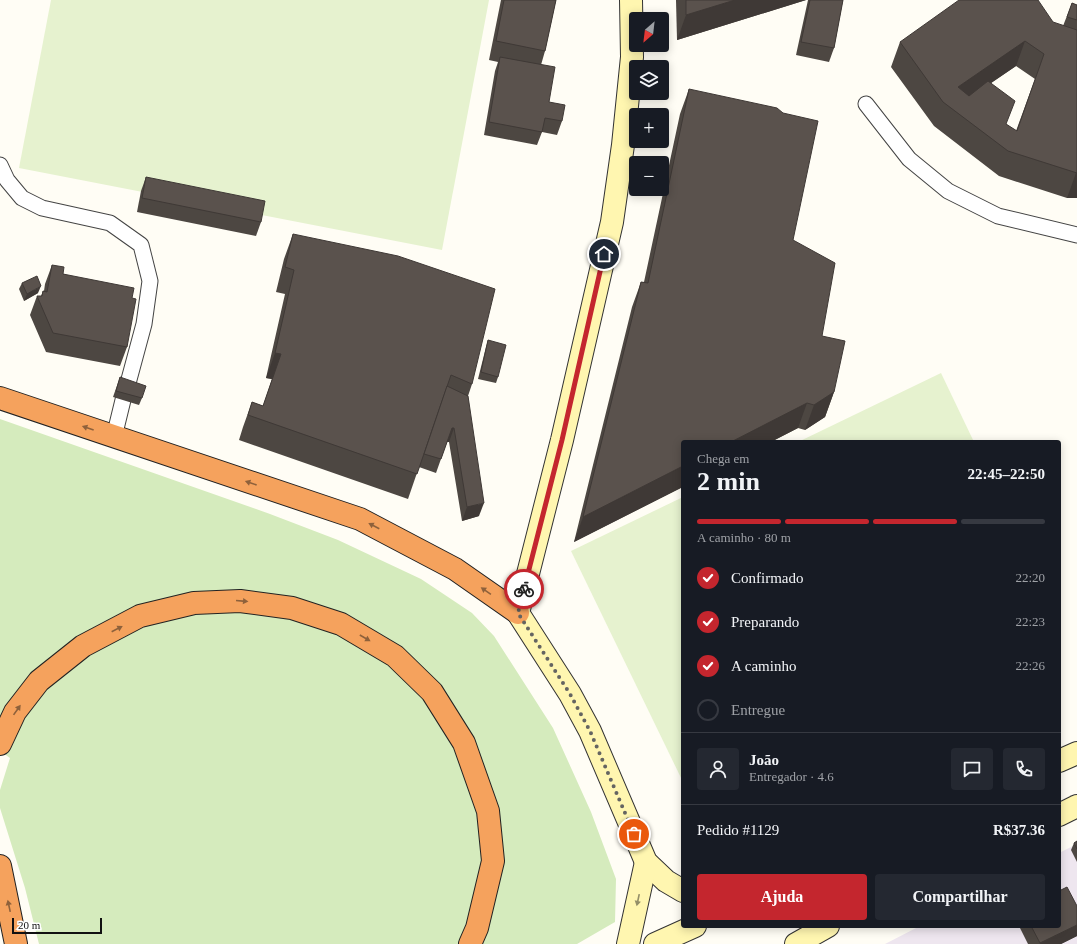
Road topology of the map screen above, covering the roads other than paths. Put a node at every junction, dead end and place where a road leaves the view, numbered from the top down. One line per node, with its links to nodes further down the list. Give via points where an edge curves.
1 (631, 0): 7 (street, via 632,57 612,222 562,440)
2 (866, 104): 4 (lane, via 909,159 948,191 998,216)
3 (0, 165): 6 (lane, via 7,180 22,198 42,208 110,223 141,246 150,281 144,324)
4 (1077, 235)
5 (0, 398): 6 (highway, one-way to 5)
6 (114, 436): 7 (highway, one-way to 6, via 455,569 360,519)
7 (518, 613): 13 (street, via 570,694 590,731)
8 (0, 744): 19 (highway, one-way to 19, via 15,712 39,681 83,646 140,616 194,603 240,601 292,608 341,624 395,656 432,692 464,743 488,811 493,861 477,928)
9 (1077, 753): 10 (street)
10 (1061, 760)
11 (1077, 806): 12 (street)
12 (1061, 813)
13 (646, 862): 15 (street, via 666,881); 20 (street, one-way to 20)
14 (0, 866): 18 (highway, one-way to 14)
15 (681, 890)
16 (691, 928): 21 (street)
17 (824, 928): 22 (street)
18 (16, 944)
19 (470, 944)
20 (628, 944)
21 (655, 944)
22 (796, 944)

